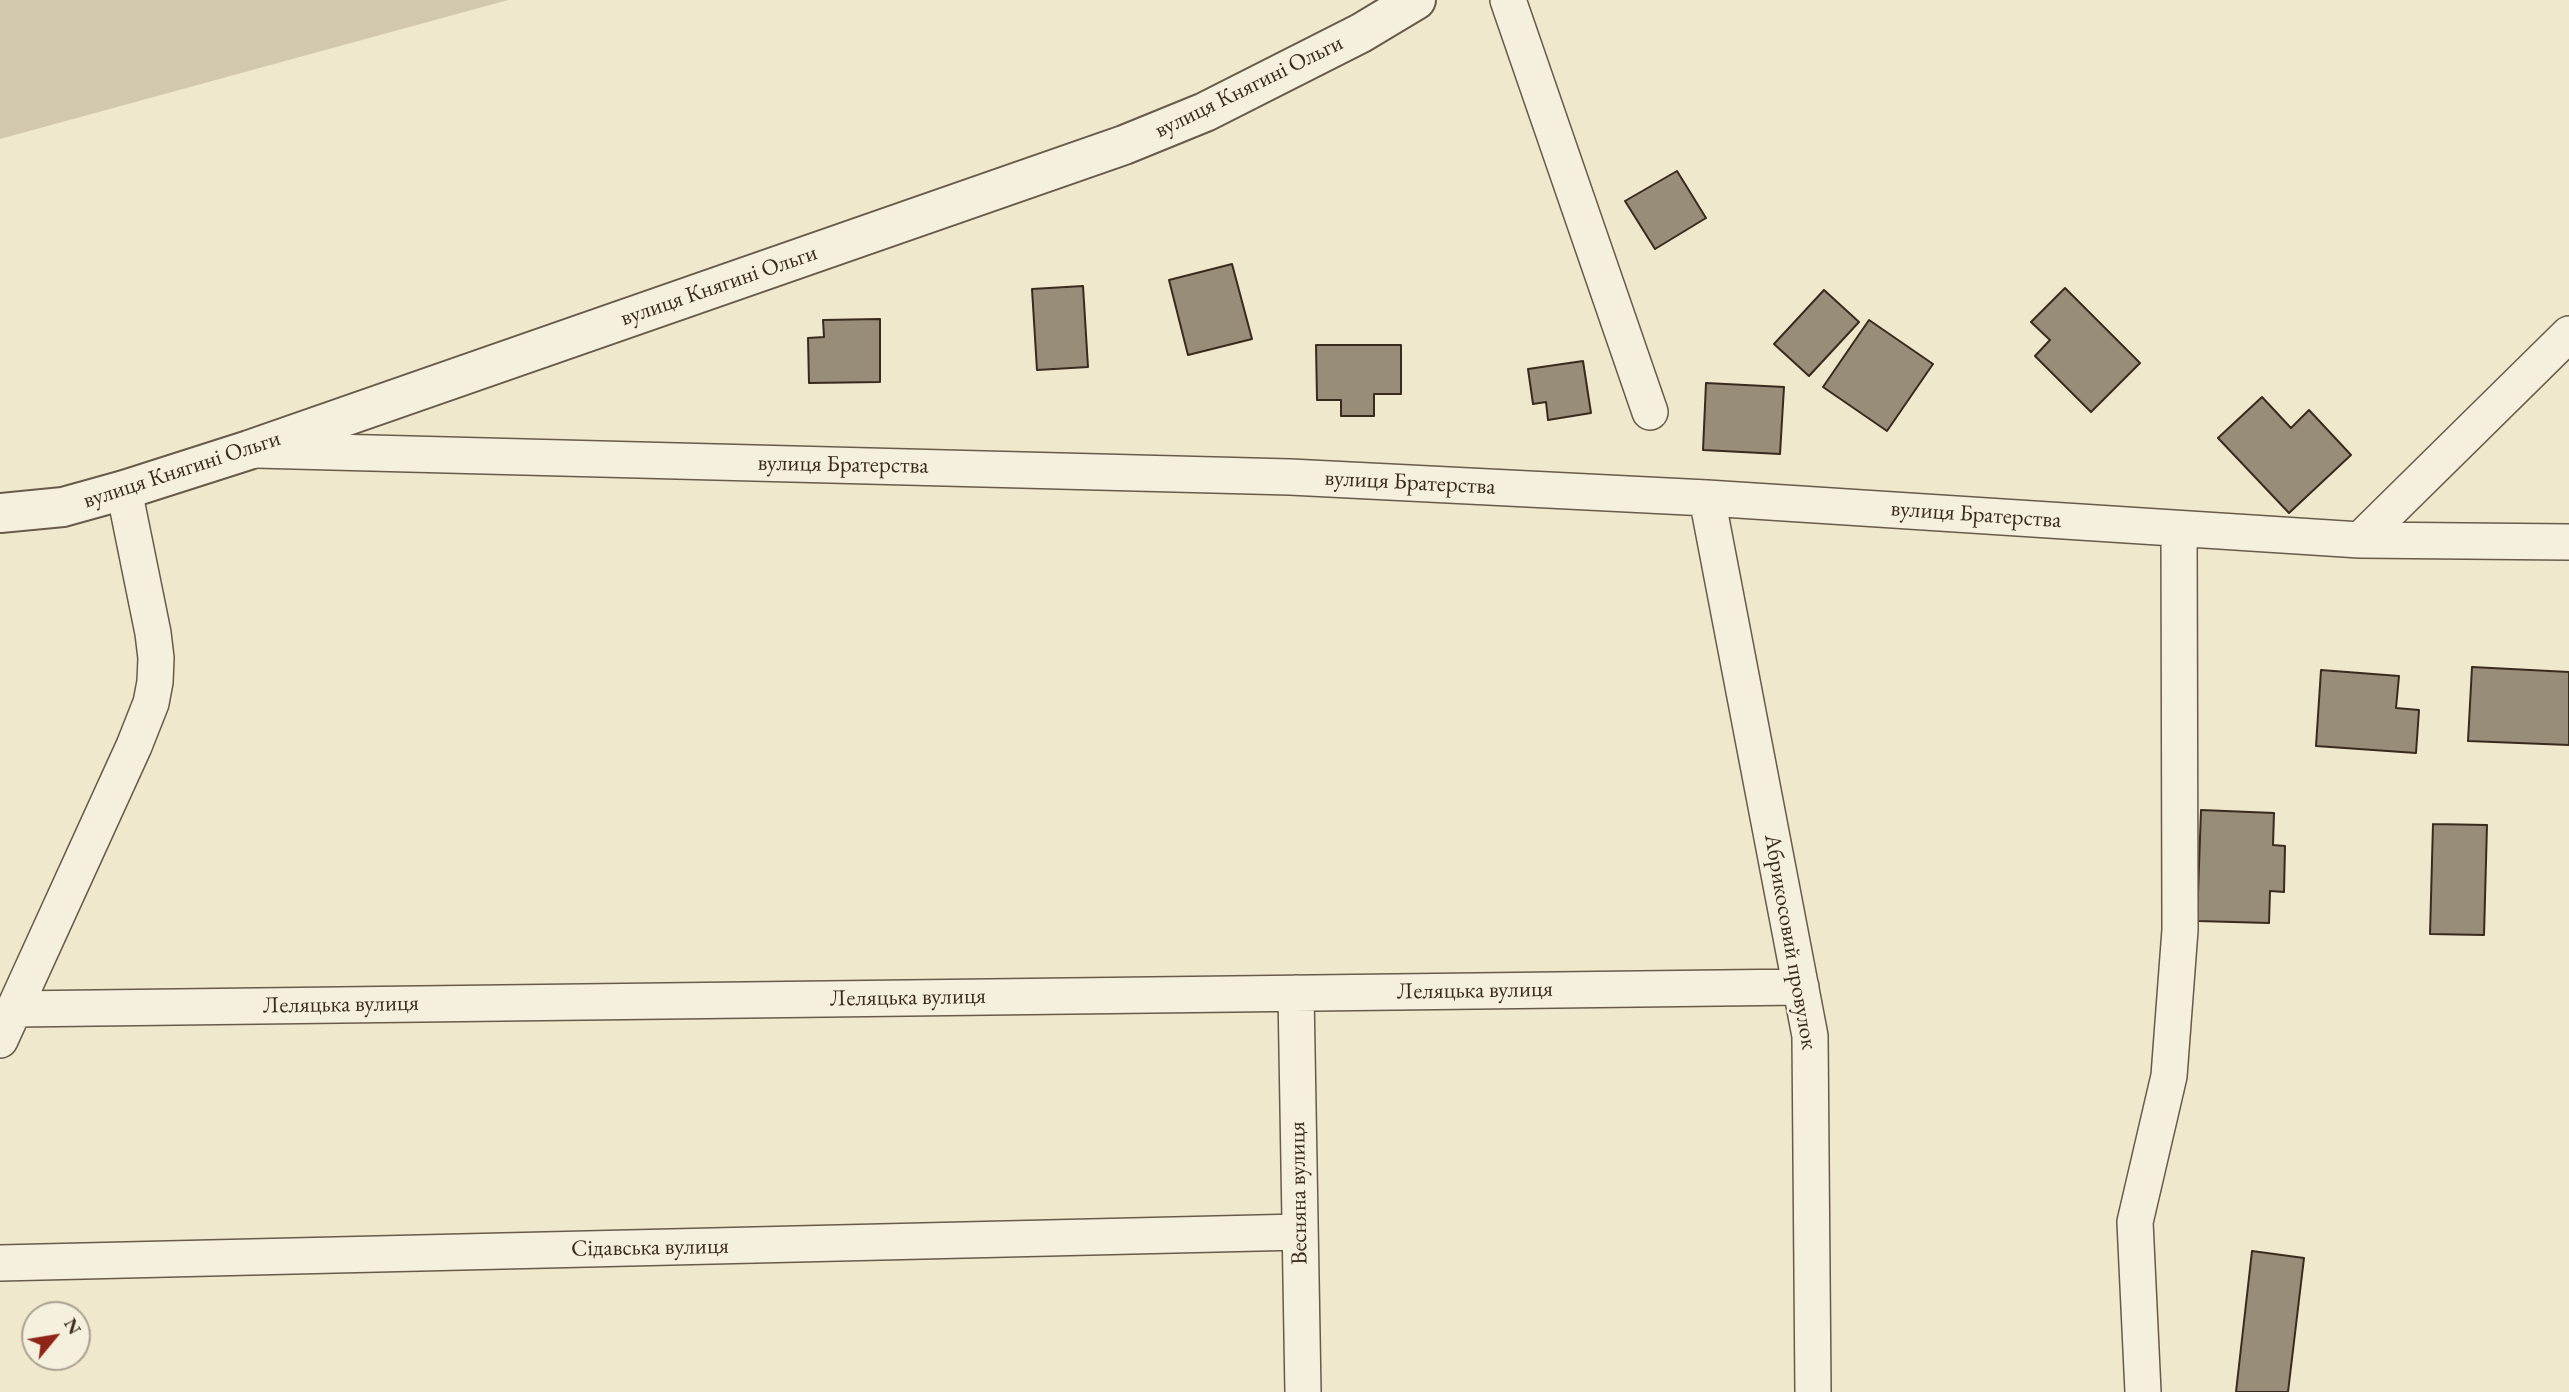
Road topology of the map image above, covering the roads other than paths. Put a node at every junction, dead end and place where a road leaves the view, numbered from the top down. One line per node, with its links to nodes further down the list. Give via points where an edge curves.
1 (1416, 0): 5 (street, вулиця Княгині Ольги, via 1205,113 1124,145)
2 (1508, 0): 4 (street)
3 (2569, 334): 10 (street)
4 (1650, 412)
5 (249, 450): 6 (street, вулиця Княгині Ольги); 7 (street, вулиця Братерства, via 1290,477)
6 (124, 491): 8 (street, вулиця Княгині Ольги, via 63,507); 14 (street, via 153,633 155,682 144,723)
7 (1707, 498): 9 (street, вулиця Братерства); 12 (street, Абрикосовий провулок)
8 (0, 513)
9 (2179, 529): 10 (street, вулиця Братерства); 20 (street, via 2180,930 2169,1076 2134,1222)
10 (2360, 540): 11 (street, вулиця Братерства)
11 (2569, 542)
12 (1801, 987): 13 (street, Леляцька вулиця); 19 (street, Абрикосовий провулок, via 1811,1037)
13 (1296, 993): 14 (street, Леляцька вулиця); 16 (street, Весняна вулиця)
14 (15, 1009): 15 (street)
15 (0, 1040)
16 (1300, 1232): 17 (street, Сідавська вулиця); 18 (street, Весняна вулиця)
17 (0, 1263)
18 (1303, 1392)
19 (1813, 1392)
20 (2143, 1392)

